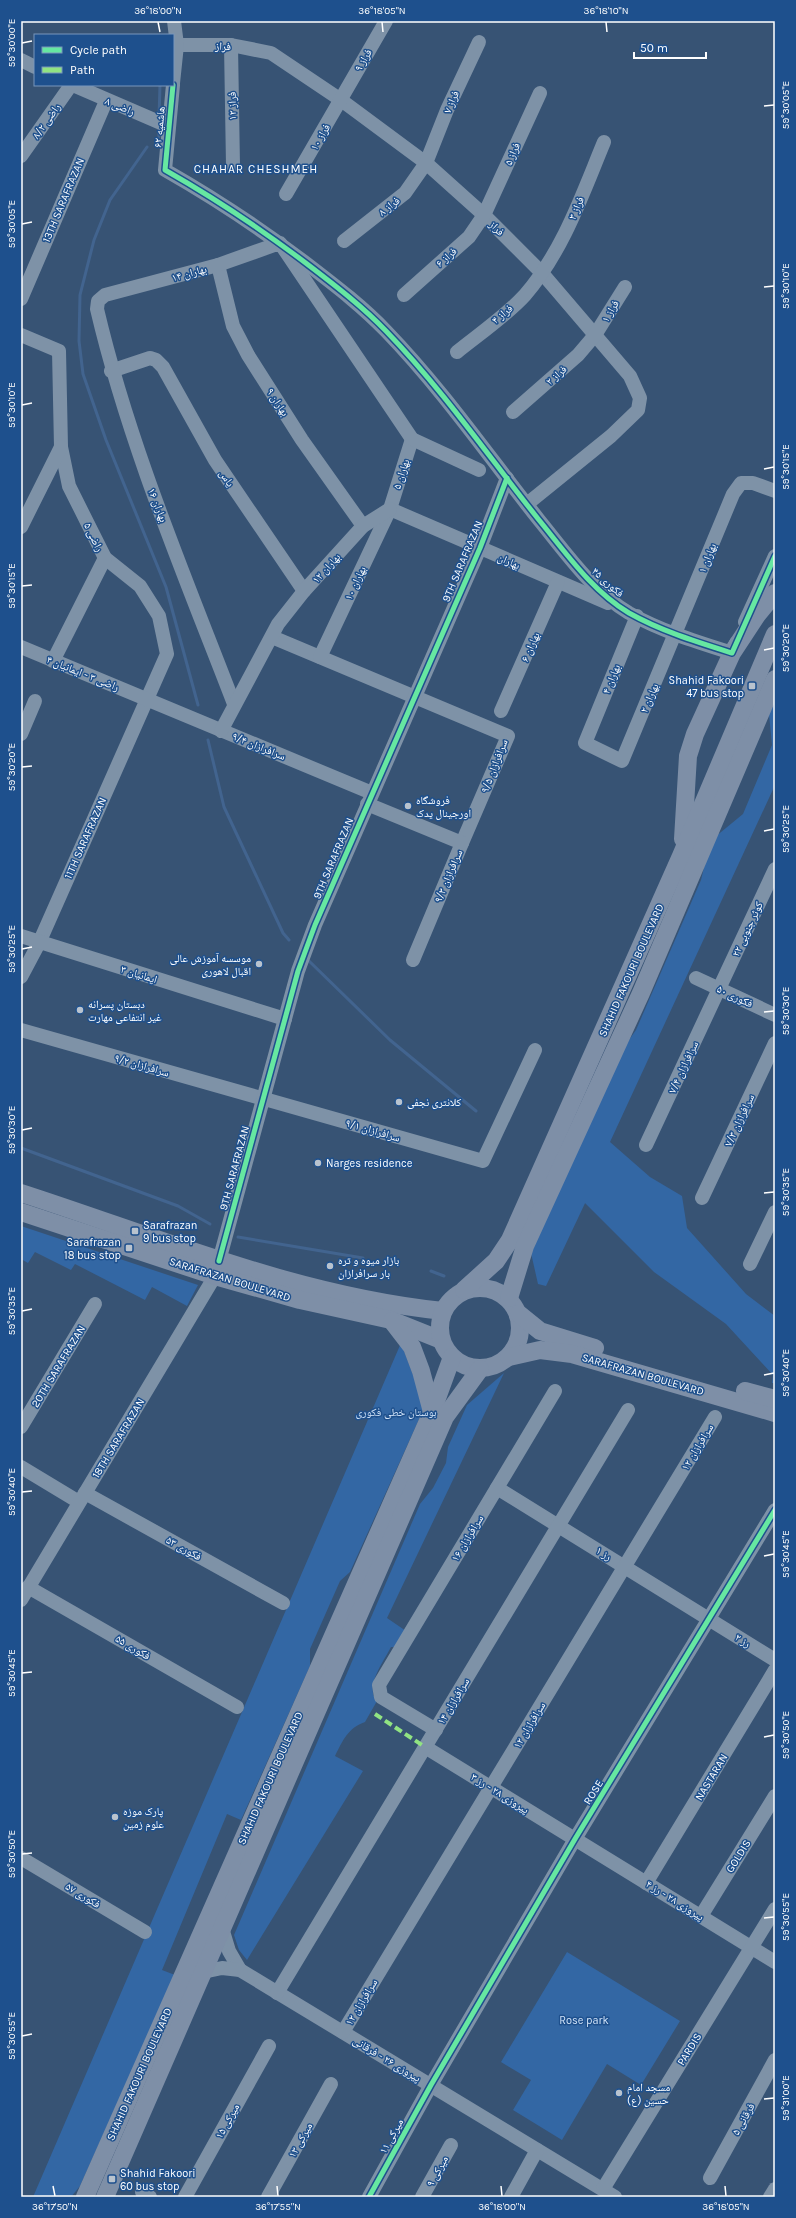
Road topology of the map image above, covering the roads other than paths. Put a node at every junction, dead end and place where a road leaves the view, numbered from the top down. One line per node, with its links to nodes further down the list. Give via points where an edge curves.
1 (174, 21): 4 (street, هاشمیه ۶۲)
2 (386, 21): 13 (street, فراز ۹)
3 (479, 42): 18 (street, فراز ۷, via 447,110)
4 (177, 45): 5 (street, فراز); 8 (street, هاشمیه ۶۲)
5 (231, 45): 13 (street, فراز, via 271,52); 19 (street, فراز ۱۲)
6 (21, 60): 7 (street)
7 (34, 66)
8 (174, 74)
9 (71, 86): 17 (street, راضی ۸/۲)
10 (74, 86): 14 (street, راضی ۸)
11 (173, 86): 15 (street, هاشمیه ۶۲)
12 (540, 93): 22 (street, فراز ۵)
13 (341, 100): 18 (street, فراز); 21 (street, فراز ۱۰)
14 (106, 101): 15 (street, راضی ۸); 29 (street, 13TH SARAFRAZAN)
15 (168, 126): 20 (street, هاشمیه ۶۲)
16 (604, 142): 26 (street, فراز ۳, via 557,250)
17 (21, 156)
18 (426, 164): 22 (street, فراز); 23 (street, فراز ۸, via 405,193)
19 (233, 166)
20 (165, 170): 24 (street, فکوری ۴۵, via 219,200)
21 (286, 194)
22 (484, 215): 26 (street, فراز); 28 (street, فراز ۶, via 469,237)
23 (344, 241)
24 (280, 244): 25 (street, بهاران ۱۴); 36 (street); 39 (street, فکوری ۴۵, via 346,294 386,330 447,401)
25 (218, 265): 30 (street, بهاران ۱۴, via 105,295); 43 (street, بهاران ۹, via 233,326 248,355 302,440)
26 (542, 273): 32 (street, فراز); 33 (street, فراز ۴, via 524,296)
27 (625, 286): 32 (street, فراز ۱)
28 (404, 294)
29 (21, 299)
30 (98, 301): 34 (street, بهاران ۱۶, via 97,309)
31 (21, 335): 37 (street, راضی ۵, via 59,351)
32 (595, 335): 35 (street, فراز ۲, via 578,355); 41 (street, فراز, via 630,376 640,398 638,410 611,436)
33 (458, 352)
34 (111, 371): 49 (street, یاس, via 150,358 163,367 215,460); 63 (street, بهاران ۱۶, via 137,452)
35 (514, 412)
36 (412, 439): 38 (street); 42 (street, بهاران ۵)
37 (61, 447): 44 (street); 47 (street, راضی ۵, via 69,486)
38 (478, 470)
39 (507, 478): 41 (street, فکوری ۴۵); 45 (street, 9TH SARAFRAZAN)
40 (775, 491): 53 (street, بهاران ۱, via 753,483 741,483 733,494)
41 (526, 504): 51 (street, فکوری ۴۵, via 596,587)
42 (390, 509): 43 (street, بهاران ۱۲); 45 (street, بهاران); 57 (street, بهاران ۱۰)
43 (363, 526): 49 (street, بهاران ۱۲)
44 (21, 527)
45 (480, 548): 48 (street, بهاران); 60 (street, 9TH SARAFRAZAN)
46 (775, 556): 56 (street)
47 (105, 558): 58 (street); 61 (street, راضی ۵, via 140,586 159,616 167,654)
48 (558, 582): 51 (street, بهاران); 64 (street, بهاران ۶)
49 (304, 591): 54 (street, بهاران ۱۲, via 278,624)
50 (775, 593): 56 (main road)
51 (633, 614): 53 (street, فکوری ۴۵); 67 (street, بهاران ۴, via 585,743)
52 (775, 634): 70 (main road, SHAHID FAKOURI BOULEVARD)
53 (676, 635): 56 (street, فکوری ۴۵); 67 (street, بهاران ۲)
54 (272, 637): 57 (street); 63 (street, بهاران ۱۲)
55 (21, 647): 58 (street, راضی ۳ - ایمانیان ۴)
56 (732, 653): 70 (main road, via 695,734 688,756)
57 (320, 657): 60 (street)
58 (53, 661): 61 (street, راضی ۳ - ایمانیان ۴)
59 (775, 679): 92 (main road, SHAHID FAKOURI BOULEVARD, via 641,993 525,1246)
60 (415, 696): 68 (street, 9TH SARAFRAZAN); 69 (street, سرافرازان ۹/۵, via 508,736)
61 (146, 698): 65 (street, سرافرازان ۹/۴); 73 (street, 11TH SARAFRAZAN)
62 (35, 701): 66 (street)
63 (234, 704): 65 (street, بهاران ۱۲)
64 (501, 711)
65 (221, 731): 68 (street, سرافرازان ۹/۴)
66 (21, 734)
67 (622, 761)
68 (370, 798): 69 (street, سرافرازان ۹/۳); 79 (street, 9TH SARAFRAZAN, via 315,925 298,971)
69 (462, 843): 74 (street, سرافرازان ۹/۳)
70 (681, 856): 91 (main road, SHAHID FAKOURI BOULEVARD, via 510,1240 496,1261)
71 (775, 869): 77 (street, کوثر جنوبی ۲۲)
72 (21, 936): 73 (street, ایمانیان ۳)
73 (39, 942): 75 (street, 11TH SARAFRAZAN); 79 (street, ایمانیان ۳)
74 (413, 960)
75 (21, 976)
76 (696, 978): 77 (street, فکوری ۵۰)
77 (720, 989): 78 (street, فکوری ۵۰); 84 (street, سرافرازان ۷/۴)
78 (775, 1015)
79 (285, 1019): 83 (street, 9TH SARAFRAZAN)
80 (21, 1030): 83 (street, سرافرازان ۹/۲)
81 (775, 1043): 86 (street, سرافرازان ۷/۳)
82 (535, 1050): 83 (street, سرافرازان ۹/۱, via 483,1161)
83 (263, 1099): 90 (street, 9TH SARAFRAZAN)
84 (646, 1145)
85 (21, 1193): 90 (main road, SARAFRAZAN BOULEVARD)
86 (702, 1198)
87 (21, 1212): 90 (main road, SARAFRAZAN BOULEVARD)
88 (775, 1212): 89 (street)
89 (750, 1264)
90 (217, 1268): 94 (main road, SARAFRAZAN BOULEVARD, via 407,1307); 96 (main road, SARAFRAZAN BOULEVARD, via 300,1300); 110 (street, 18TH SARAFRAZAN)
91 (464, 1290): 92 (main road, via 479,1287 494,1289); 94 (main road, via 450,1300)
92 (508, 1298): 95 (main road)
93 (95, 1304): 107 (street, 20TH SARAFRAZAN)
94 (443, 1311): 97 (main road, via 439,1329)
95 (519, 1314): 99 (main road, via 521,1328 518,1343); 102 (main road, SARAFRAZAN BOULEVARD, via 540,1331)
96 (391, 1320): 97 (main road, SARAFRAZAN BOULEVARD); 104 (main road, via 412,1348 421,1370)
97 (441, 1340): 98 (main road)
98 (452, 1357): 100 (main road, via 465,1366); 104 (main road, SHAHID FAKOURI BOULEVARD)
99 (509, 1357): 100 (main road, via 496,1366); 105 (main road, SARAFRAZAN BOULEVARD, via 540,1350 572,1354)
100 (480, 1369): 130 (main road, SHAHID FAKOURI BOULEVARD, via 445,1417)
101 (555, 1391): 109 (street, سرافرازان ۱۶)
102 (775, 1399)
103 (628, 1410): 112 (street, سرافرازان ۱۴)
104 (432, 1412): 147 (main road, SHAHID FAKOURI BOULEVARD)
105 (775, 1412)
106 (715, 1417): 113 (street, سرافرازان ۱۲)
107 (21, 1427)
108 (21, 1467): 110 (street, فکوری ۵۳)
109 (497, 1488): 112 (street, رز ۱); 121 (street, سرافرازان ۱۶, via 380,1685 381,1696)
110 (82, 1498): 114 (street, 18TH SARAFRAZAN); 116 (street, فکوری ۵۳)
111 (775, 1510): 117 (street, ROSE)
112 (558, 1525): 113 (street, رز ۱); 121 (street, سرافرازان ۱۴)
113 (625, 1566): 117 (street, رز ۱); 123 (street, سرافرازان ۱۲)
114 (28, 1588): 115 (street, 18TH SARAFRAZAN); 120 (street, فکوری ۵۵)
115 (21, 1600)
116 (283, 1603)
117 (710, 1619): 118 (street, رز ۲); 125 (street, ROSE)
118 (775, 1660)
119 (775, 1670): 127 (street, NASTARAN)
120 (237, 1707)
121 (436, 1730): 122 (street, سرافرازان ۱۴)
122 (425, 1746): 123 (street, پیروزی ۲۸ - رز ۳); 136 (street, سرافرازان ۱۴)
123 (491, 1787): 125 (street, پیروزی ۲۸ - رز ۳); 137 (street, سرافرازان ۱۲)
124 (775, 1796): 129 (street, GOLDIS)
125 (575, 1839): 127 (street, پیروزی ۲۸ - رز ۴); 141 (street, ROSE)
126 (21, 1858): 131 (street, فکوری ۵۷)
127 (646, 1883): 129 (street, پیروزی ۲۸ - رز ۴)
128 (775, 1909): 132 (street, PARDIS)
129 (701, 1916): 132 (street, پیروزی ۲۸ - رز ۴)
130 (222, 1928): 134 (street, via 229,1951); 135 (main road, SHAHID FAKOURI BOULEVARD)
131 (145, 1932)
132 (751, 1947): 133 (street, پیروزی ۲۸ - رز ۴); 145 (street, PARDIS)
133 (775, 1962)
134 (240, 1970): 135 (street, via 222,1968); 136 (street, پیروزی ۲۶ - فرقانی)
135 (203, 1972): 148 (main road, SHAHID FAKOURI BOULEVARD)
136 (277, 1993): 137 (street, پیروزی ۲۶ - فرقانی)
137 (343, 2032): 141 (street, پیروزی ۲۶ - فرقانی)
138 (269, 2046): 149 (street, میرکی ۱۵)
139 (775, 2060): 144 (street, فرقانی ۵)
140 (331, 2084): 150 (street, میرکی ۱۳)
141 (431, 2085): 143 (street, پیروزی ۲۶ - فرقانی); 151 (street, میرکی ۱۱)
142 (451, 2145): 152 (street, میرکی ۹)
143 (537, 2150): 145 (street, پیروزی ۲۶ - فرقانی); 153 (street)
144 (710, 2178)
145 (603, 2189): 154 (street, پیروزی ۲۶ - فرقانی)
146 (775, 2189): 155 (street)
147 (85, 2197)
148 (105, 2197)
149 (186, 2197)
150 (268, 2197)
151 (369, 2197)
152 (422, 2197)
153 (511, 2197)
154 (615, 2197)
155 (770, 2197)

